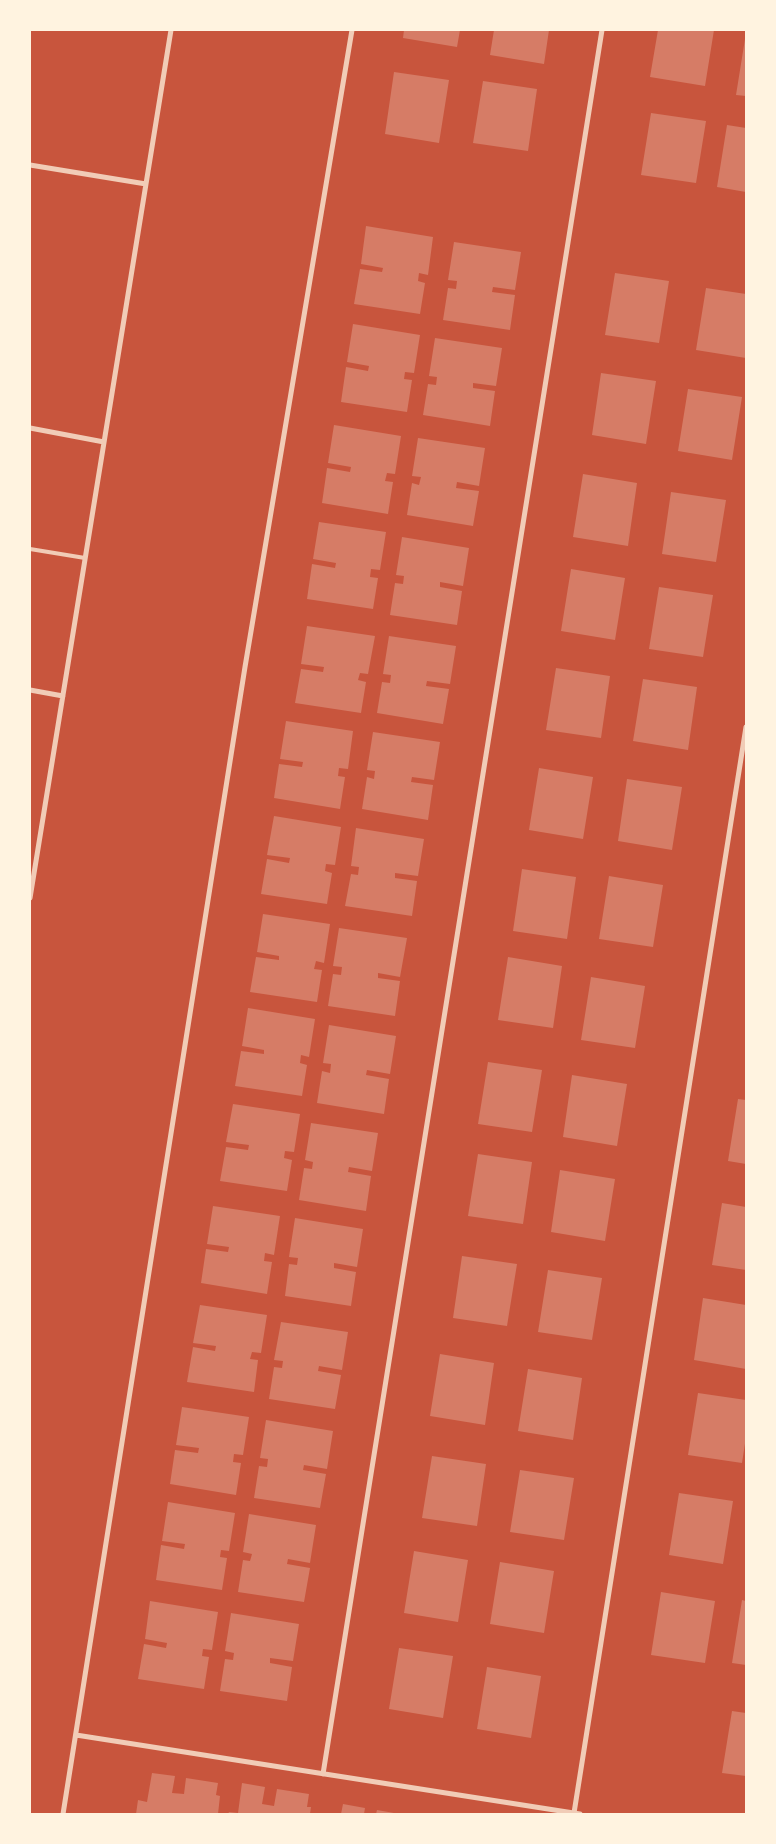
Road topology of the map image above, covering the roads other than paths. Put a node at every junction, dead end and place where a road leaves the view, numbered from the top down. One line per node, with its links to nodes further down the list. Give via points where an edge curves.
1 (171, 30): 5 (street)
2 (352, 30): 14 (street, via 244,677)
3 (602, 30): 15 (street)
4 (30, 165): 5 (street)
5 (146, 184): 7 (street)
6 (30, 428): 7 (street)
7 (104, 442): 9 (street)
8 (30, 549): 9 (lane)
9 (85, 558): 11 (street)
10 (30, 690): 11 (street)
11 (63, 696): 13 (street)
12 (746, 727): 17 (street)
13 (30, 898)
14 (76, 1735): 15 (street); 16 (street)
15 (324, 1774): 17 (street)
16 (63, 1814)
17 (577, 1814)

